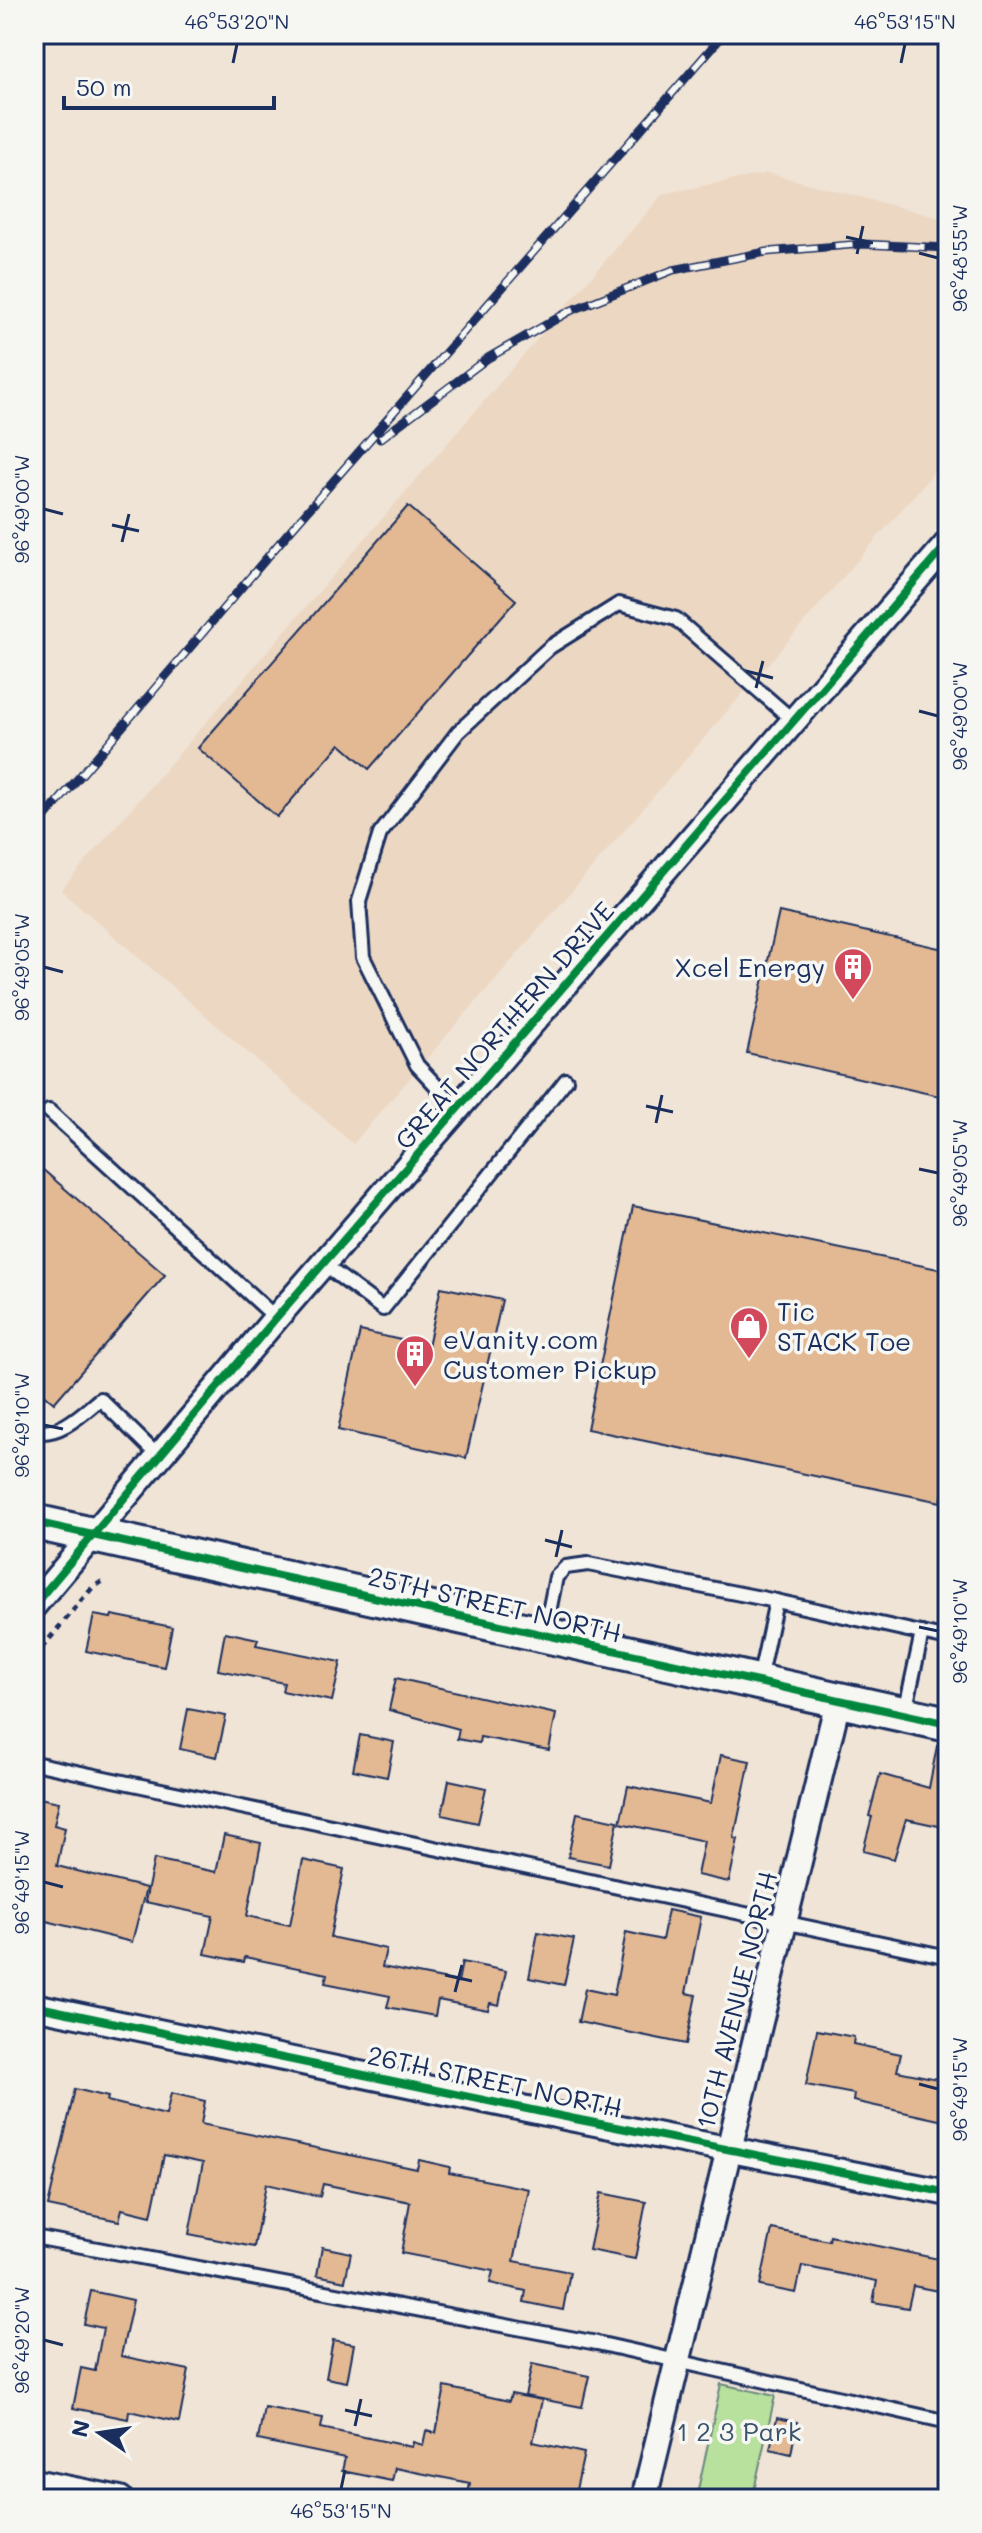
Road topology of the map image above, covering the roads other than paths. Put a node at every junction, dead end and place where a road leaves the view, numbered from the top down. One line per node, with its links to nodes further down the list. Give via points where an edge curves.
1 (948, 543): 2 (street, GREAT NORTHERN DRIVE)
2 (795, 722): 4 (street, GREAT NORTHERN DRIVE); 4 (lane, via 676,619 619,604 550,647 458,732 380,834 359,901 363,957 390,1015 417,1065)
3 (566, 1080): 6 (lane, via 383,1309)
4 (458, 1109): 6 (street, GREAT NORTHERN DRIVE)
5 (49, 1111): 7 (lane)
6 (323, 1264): 7 (street, GREAT NORTHERN DRIVE)
7 (276, 1318): 9 (street, GREAT NORTHERN DRIVE)
8 (34, 1431): 9 (lane, via 63,1427 100,1399)
9 (159, 1457): 11 (street, GREAT NORTHERN DRIVE)
10 (34, 1522): 11 (street, 25TH STREET NORTH)
11 (93, 1535): 13 (street, GREAT NORTHERN DRIVE); 15 (street, 25TH STREET NORTH)
12 (776, 1601): 14 (lane); 15 (lane, via 588,1564 566,1567 556,1577); 17 (lane)
13 (34, 1605)
14 (922, 1633): 16 (lane); 19 (lane)
15 (544, 1636): 17 (street, 25TH STREET NORTH)
16 (948, 1639)
17 (759, 1684): 18 (street, 25TH STREET NORTH)
18 (838, 1701): 19 (street, 25TH STREET NORTH); 22 (street, 10TH AVENUE NORTH)
19 (904, 1715): 20 (street, 25TH STREET NORTH)
20 (948, 1724)
21 (34, 1763): 22 (lane)
22 (784, 1922): 23 (lane); 25 (street, 10TH AVENUE NORTH)
23 (948, 1957)
24 (34, 2006): 25 (street, 26TH STREET NORTH)
25 (729, 2149): 26 (street, 26TH STREET NORTH); 28 (street, 10TH AVENUE NORTH)
26 (948, 2193)
27 (34, 2237): 28 (lane)
28 (678, 2362): 29 (lane); 32 (street, 10TH AVENUE NORTH)
29 (948, 2422)
30 (34, 2482): 31 (street)
31 (120, 2499)
32 (644, 2499)

